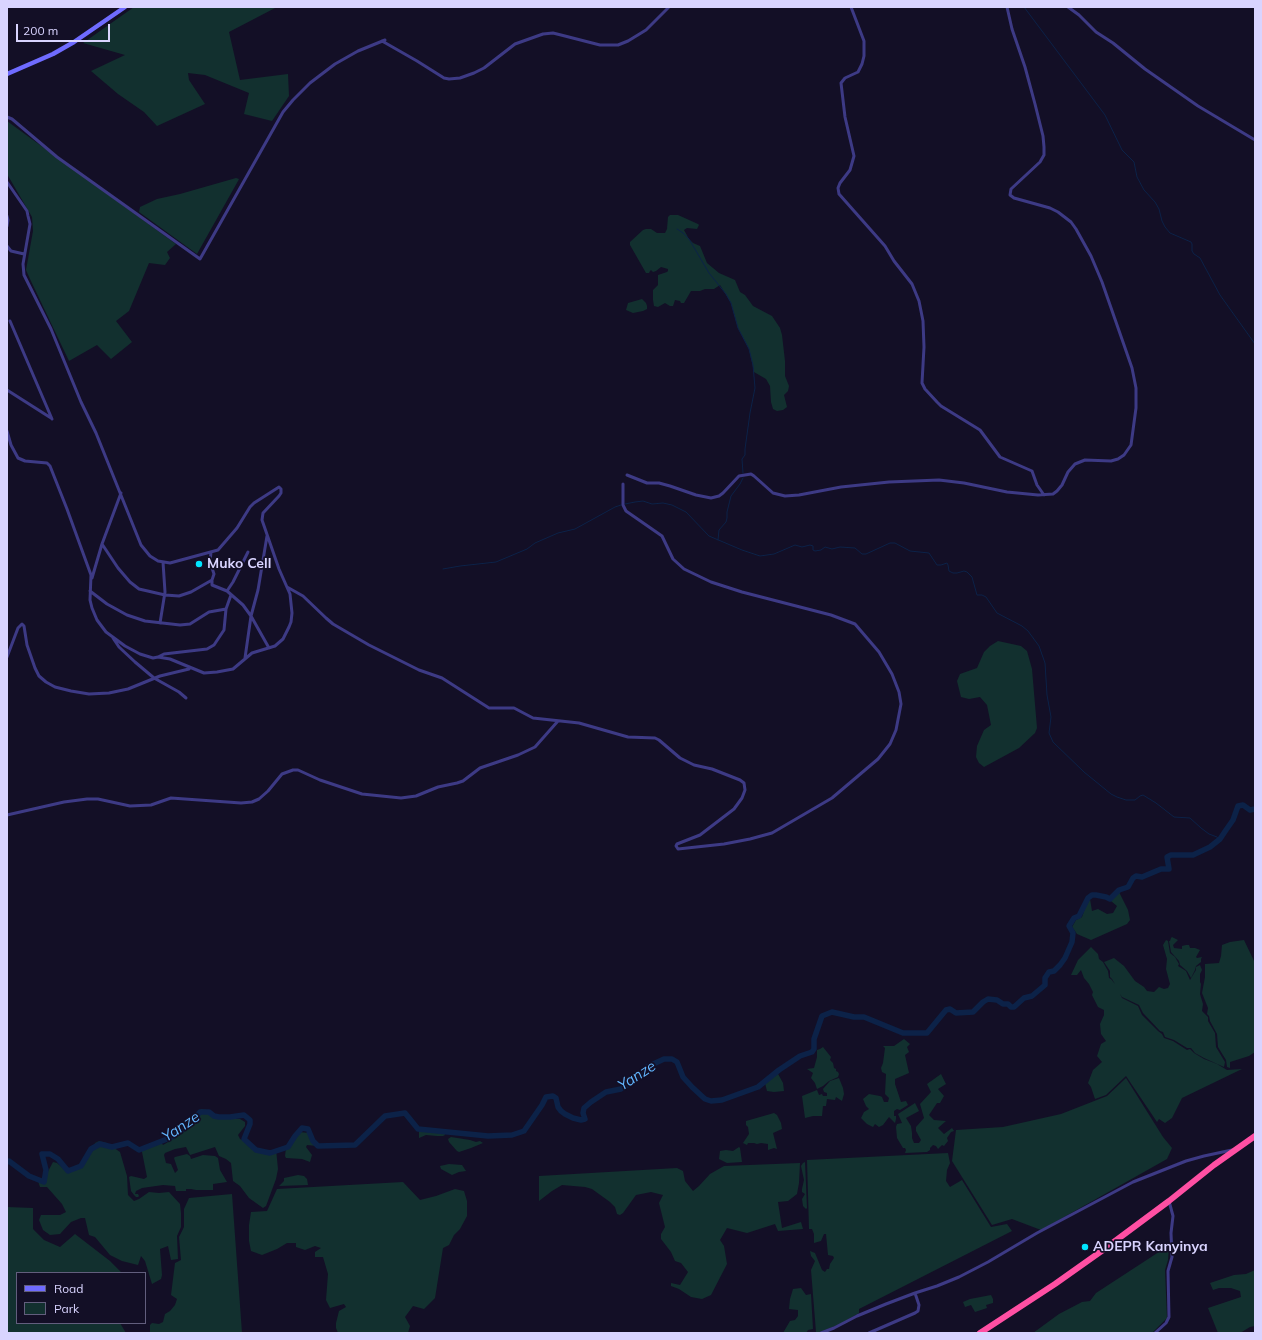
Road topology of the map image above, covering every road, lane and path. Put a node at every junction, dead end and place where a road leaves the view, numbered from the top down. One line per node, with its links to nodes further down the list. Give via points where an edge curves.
1 (125, 7): 8 (main road, via 53,54)
2 (669, 7): 7 (street, via 646,30 618,45 600,45 553,33 544,34 515,44 484,68 460,78 444,78)
3 (850, 7): 22 (street, via 864,41 864,56 857,73 841,82 845,117 854,156 850,170 840,183 839,194 886,247 912,284 924,328 922,383 925,389 941,406 980,430 1000,457 1032,471)
4 (1007, 7): 22 (street, via 1036,104 1044,147 1044,155 1040,162 1011,189 1010,195 1058,212 1071,222 1079,234 1102,282 1132,368 1136,388 1131,445 1124,455 1111,461 1085,460 1075,464 1060,489 1053,494)
5 (1068, 7): 10 (street, via 1145,69 1198,106)
6 (385, 40): 7 (street)
7 (381, 41): 9 (street, via 336,64 310,83 283,112 200,259 57,157)
8 (7, 74)
9 (7, 117)
10 (1255, 140)
11 (7, 182): 15 (street, via 26,211 30,224)
12 (7, 216): 13 (street)
13 (7, 226)
14 (7, 246): 15 (street, via 11,251)
15 (24, 254): 21 (street, via 24,275 51,329)
16 (10, 321): 17 (street, via 52,418)
17 (7, 390)
18 (7, 430): 28 (street, via 18,458 25,462 47,463 50,466)
19 (627, 475): 22 (street, via 647,483 659,483 696,496 711,498 723,493 739,476 751,474 773,493 785,496 889,482 939,480 1007,492)
20 (623, 484): 46 (street, via 623,505 626,511 662,536 673,559 684,569 711,582 742,592 831,615 855,624 879,652 899,692 901,704 896,730 890,744 878,759 832,798 772,833 724,844 682,849 677,848 677,844 700,835 734,809 742,798 744,783 680,758 655,738 628,737 579,723)
21 (121, 493): 24 (street); 27 (street, via 141,545 150,556)
22 (1044, 495)
23 (268, 534): 25 (street, via 262,520 263,513 279,496 279,487 254,503 221,548); 30 (street, via 279,569); 36 (street)
24 (102, 544): 28 (street); 34 (street, via 130,582 139,589)
25 (211, 552): 27 (street, via 180,562); 29 (street, via 210,562 214,574)
26 (248, 552): 32 (street)
27 (163, 562): 34 (street)
28 (91, 580): 31 (street)
29 (212, 580): 32 (street, via 214,587); 34 (street, via 191,592 179,596)
30 (288, 587): 39 (street, via 291,606 289,627 283,640); 46 (street, via 304,596 333,624 419,670 442,678 489,708 514,708 533,718)
31 (90, 591): 37 (street, via 127,615); 38 (street, via 90,600 97,620)
32 (227, 591): 33 (street)
33 (230, 595): 35 (street); 36 (street)
34 (165, 596): 37 (street)
35 (226, 609): 37 (street, via 209,612 190,624); 41 (street, via 224,630 214,645 207,649)
36 (251, 616): 39 (street); 42 (street)
37 (160, 623)
38 (110, 635): 41 (street, via 140,654); 44 (street, via 119,647)
39 (269, 648): 42 (street)
40 (7, 657): 44 (street, via 22,624 39,676 55,687 90,694 109,693 128,689)
41 (158, 657): 43 (street)
42 (245, 658): 43 (street, via 233,669 217,672 204,673)
43 (190, 668): 44 (street)
44 (154, 678): 45 (street)
45 (186, 698)
46 (558, 721): 47 (street, via 534,747 480,768 457,784 438,787 416,796 401,798 362,794 293,770 282,774 268,791 252,802 171,798 151,805 130,806 87,799)
47 (7, 815)
48 (1255, 1136): 49 (highway)
49 (1234, 1150): 50 (highway); 51 (street, via 1186,1161 1133,1182 959,1277)
50 (1169, 1201): 54 (highway, via 1061,1280); 55 (street, via 1172,1216 1172,1257 1168,1271 1169,1316 1166,1323)
51 (915, 1293): 52 (street); 53 (street, via 918,1311)
52 (821, 1333)
53 (869, 1333)
54 (980, 1333)
55 (1155, 1333)

